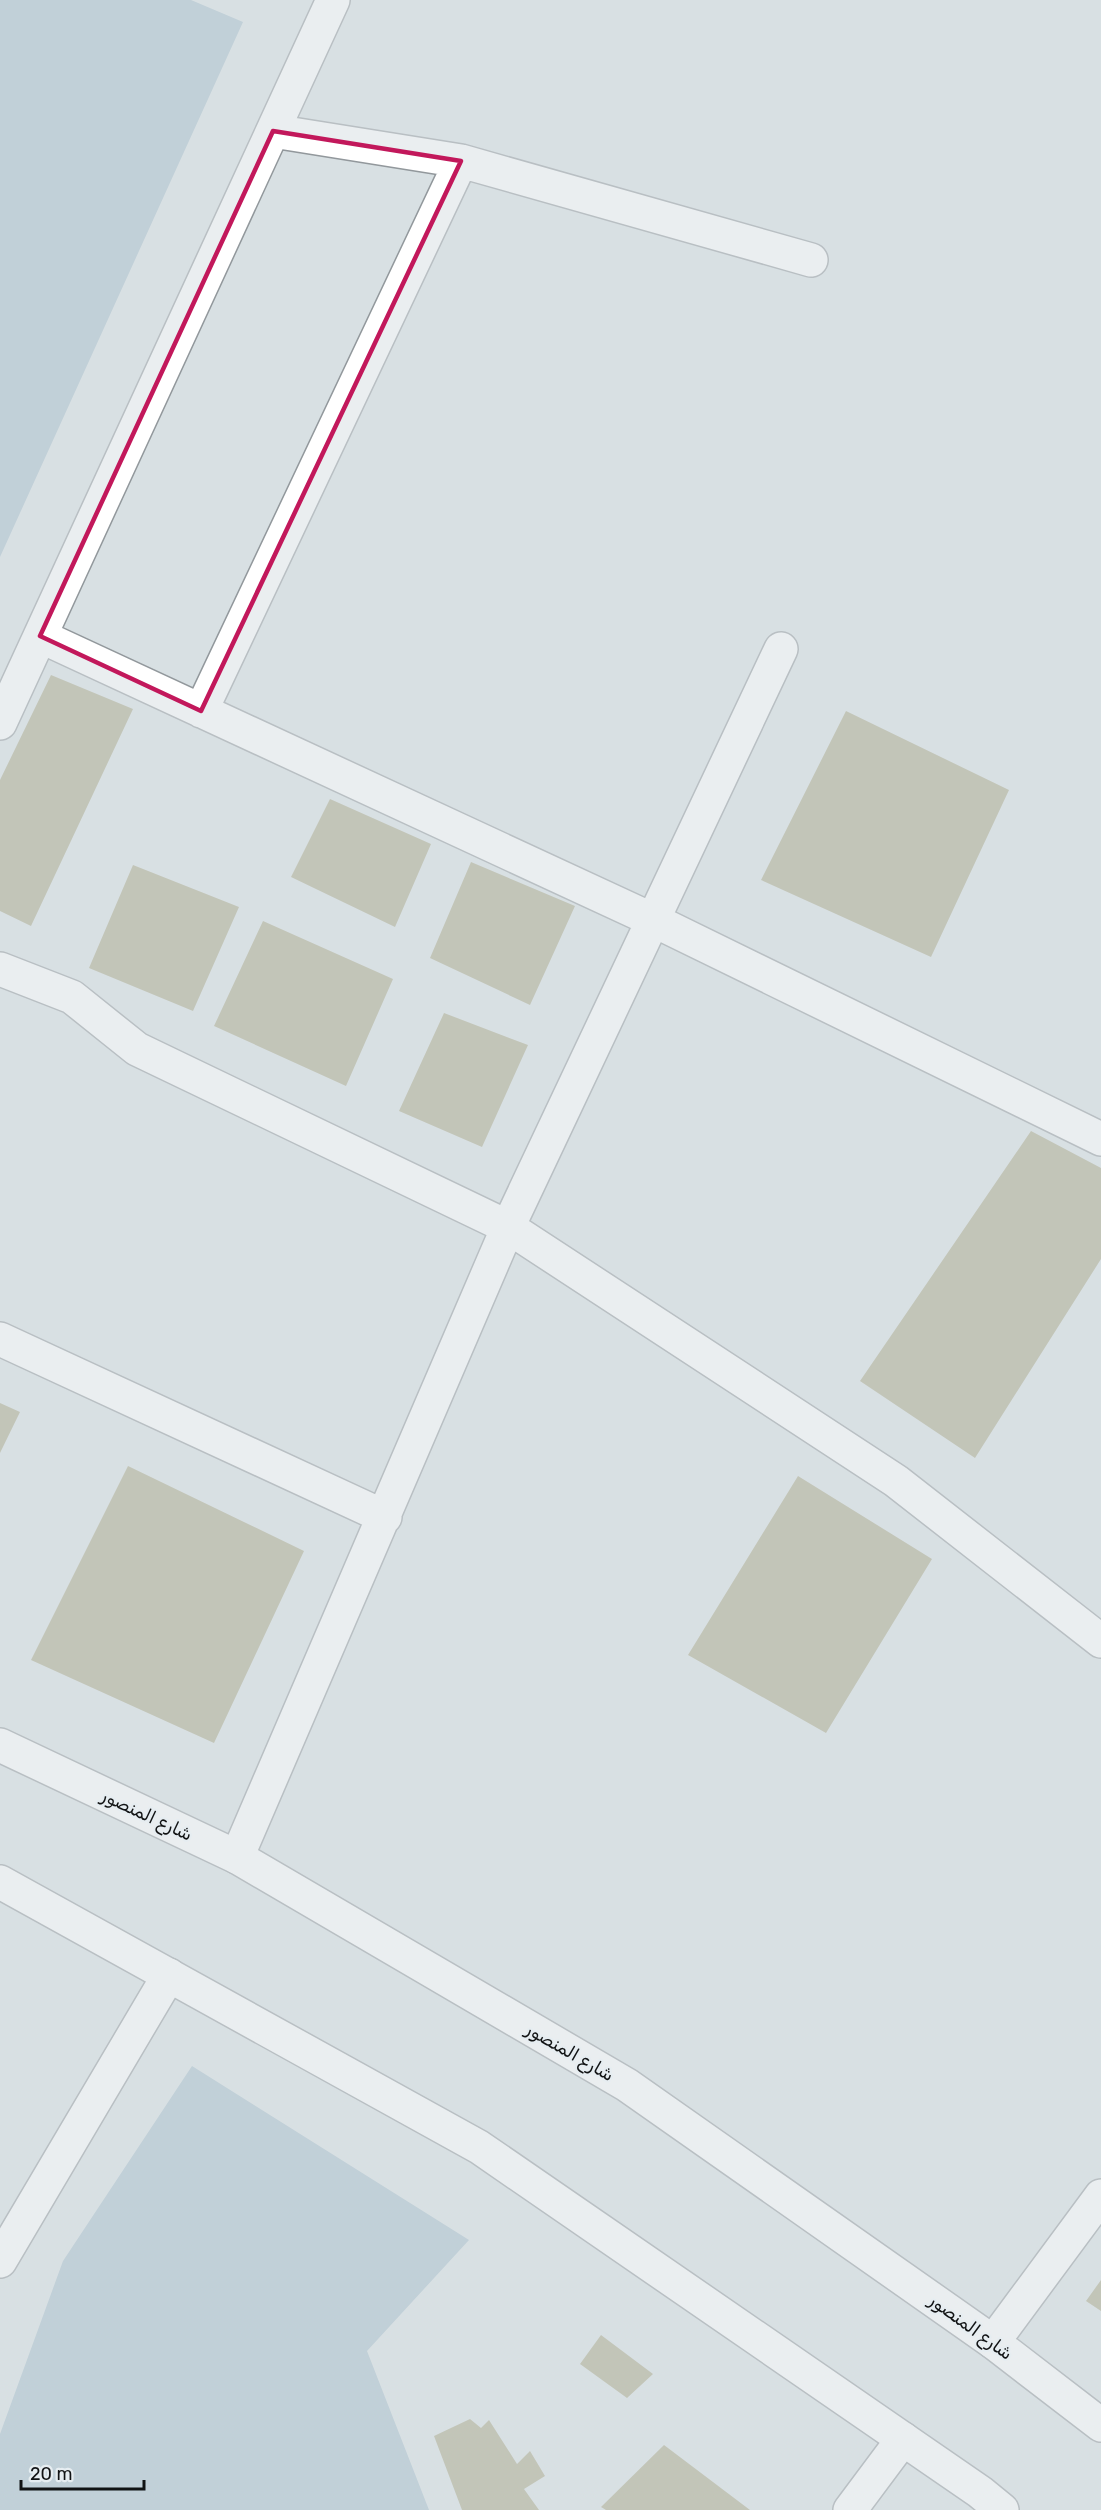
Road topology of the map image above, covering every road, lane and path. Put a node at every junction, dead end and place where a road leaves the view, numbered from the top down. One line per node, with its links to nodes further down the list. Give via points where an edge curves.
1 (333, 0): 2 (street)
2 (273, 131): 3 (street); 5 (street)
3 (461, 161): 4 (street); 7 (street)
4 (811, 260)
5 (40, 636): 7 (street); 8 (street)
6 (781, 649): 9 (street)
7 (201, 711): 9 (street)
8 (0, 723)
9 (653, 920): 11 (street); 12 (street)
10 (0, 969): 12 (street, via 72,997 137,1049)
11 (1101, 1139)
12 (508, 1227): 14 (street); 15 (street, via 896,1481)
13 (0, 1339): 14 (street)
14 (385, 1517): 17 (street)
15 (1101, 1641)
16 (0, 1744): 17 (street, شارع المنصور)
17 (237, 1857): 22 (street, شارع المنصور, via 627,2085)
18 (0, 1882): 19 (street)
19 (169, 1975): 21 (street); 24 (street, via 479,2147)
20 (1101, 2196): 22 (street)
21 (0, 2261)
22 (993, 2342): 23 (street, شارع المنصور)
23 (1101, 2425)
24 (903, 2439): 25 (street); 26 (street)
25 (850, 2510)
26 (1002, 2510)

